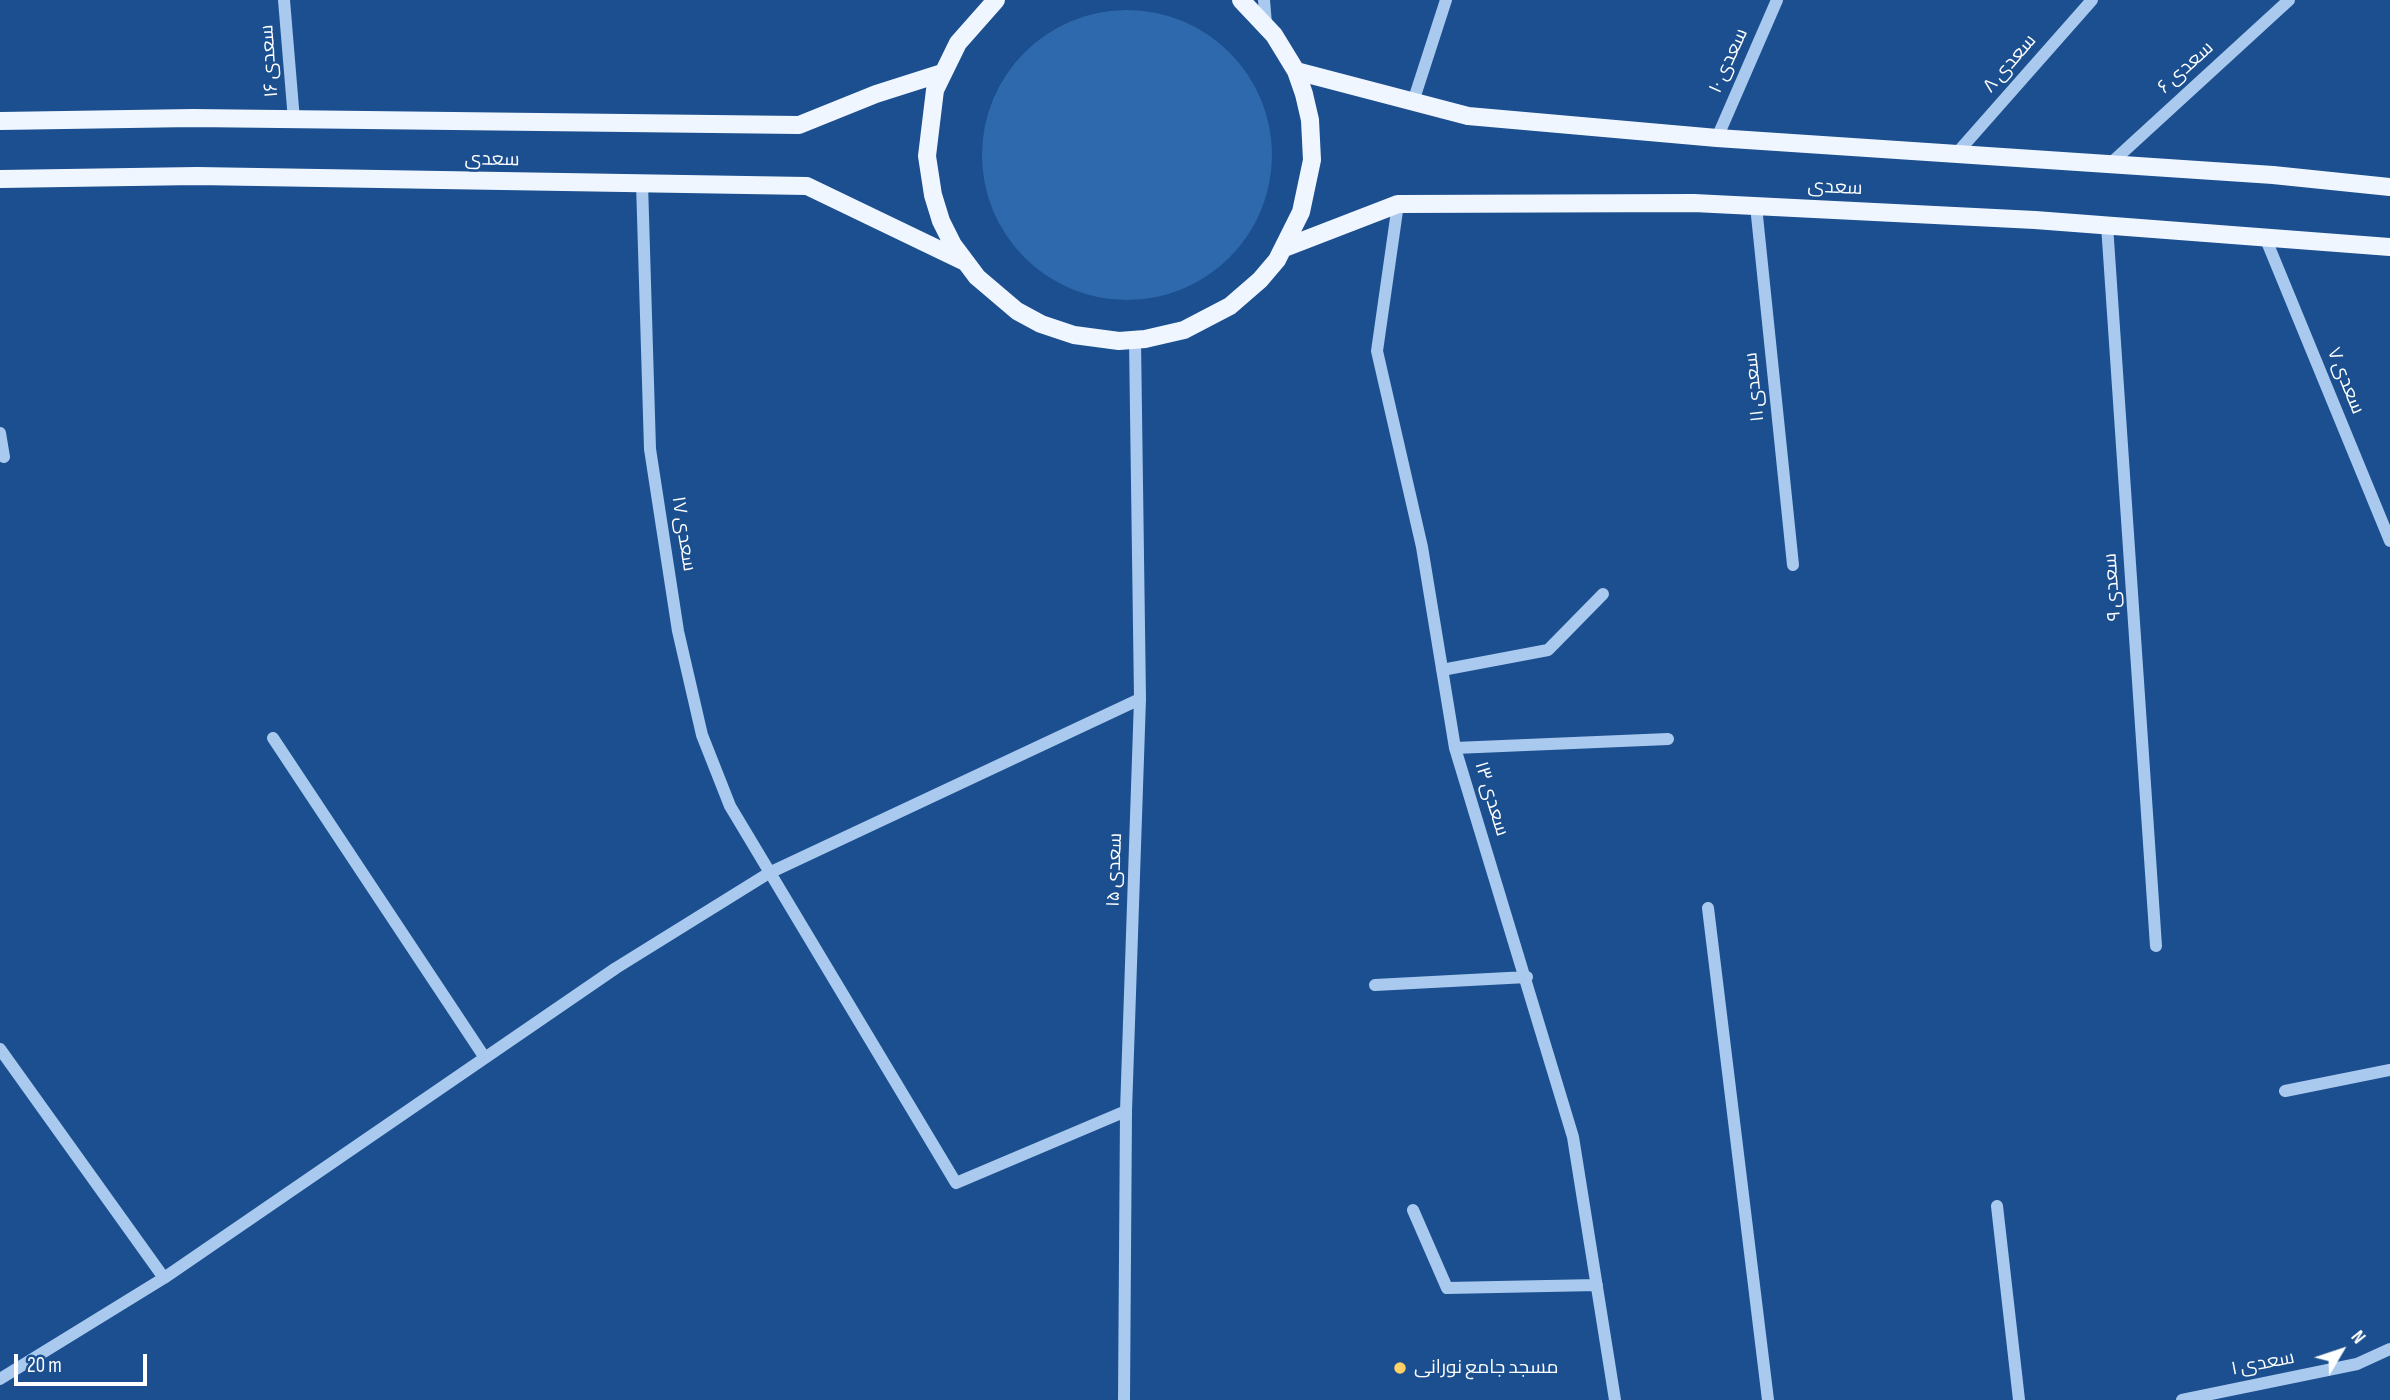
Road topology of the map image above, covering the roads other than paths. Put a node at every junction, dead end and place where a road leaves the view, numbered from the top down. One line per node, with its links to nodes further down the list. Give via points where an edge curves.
1 (285, 0): 13 (street, سعدی ۱۶)
2 (996, 0): 11 (main road, via 965,32)
3 (1241, 0): 9 (main road)
4 (1264, 0): 9 (street)
5 (1446, 0): 12 (street)
6 (1777, 0): 15 (street, سعدی ۱۰)
7 (2092, 0): 16 (street, سعدی ۸)
8 (2289, 0): 17 (street, سعدی ۶)
9 (1266, 24): 10 (main road)
10 (1296, 71): 12 (main road); 26 (main road, via 1310,120 1311,160 1305,200)
11 (942, 73): 13 (main road, سعدی, via 799,125); 27 (main road, via 929,116 928,170 941,221)
12 (1413, 102): 15 (main road, via 1468,116)
13 (294, 120): 14 (main road, سعدی)
14 (0, 121)
15 (1717, 138): 16 (main road)
16 (1957, 153): 17 (main road)
17 (2110, 164): 20 (main road)
18 (0, 179): 19 (main road, سعدی, via 197,176)
19 (642, 183): 27 (main road, سعدی, via 807,186); 39 (street, سعدی ۱۷, via 650,449 678,631 702,735 730,806)
20 (2390, 187)
21 (1398, 204): 22 (main road, سعدی); 26 (main road, سعدی); 34 (street, سعدی ۱۳, via 1377,351 1422,547)
22 (1756, 206): 23 (main road, سعدی); 32 (street, سعدی ۱۱)
23 (2107, 225): 24 (main road, سعدی); 41 (street, سعدی ۹)
24 (2265, 237): 25 (main road, سعدی); 31 (street, سعدی ۷)
25 (2390, 247)
26 (1284, 248): 28 (main road, via 1260,280 1219,313 1184,330)
27 (965, 262): 28 (main road, via 996,295 1041,324 1092,339)
28 (1135, 340): 35 (street, سعدی ۱۵)
29 (0, 433): 30 (street)
30 (4, 457)
31 (2390, 541)
32 (1793, 565)
33 (1603, 594): 34 (street, via 1548,650)
34 (1442, 670): 38 (street, سعدی ۱۳)
35 (1140, 699): 39 (street); 48 (street, سعدی ۱۵)
36 (273, 738): 45 (street)
37 (1668, 739): 38 (street)
38 (1455, 748): 42 (street, سعدی ۱۳)
39 (769, 873): 45 (street, via 616,968); 48 (street, سعدی ۱۷, via 956,1183)
40 (1709, 908): 57 (street)
41 (2156, 946)
42 (1527, 977): 43 (street); 52 (street, سعدی ۱۳, via 1573,1137)
43 (1375, 985)
44 (0, 1049): 51 (street)
45 (485, 1058): 51 (street)
46 (2390, 1070): 47 (street)
47 (2285, 1091)
48 (1126, 1111): 55 (street, سعدی ۱۵)
49 (1997, 1206): 58 (street)
50 (1413, 1210): 52 (street, via 1447,1287)
51 (164, 1278): 54 (street)
52 (1597, 1285): 56 (street, سعدی ۱۳)
53 (2390, 1349): 59 (street, سعدی ۱, via 2357,1364)
54 (0, 1379)
55 (1124, 1400)
56 (1615, 1400)
57 (1768, 1400)
58 (2019, 1400)
59 (2182, 1400)

